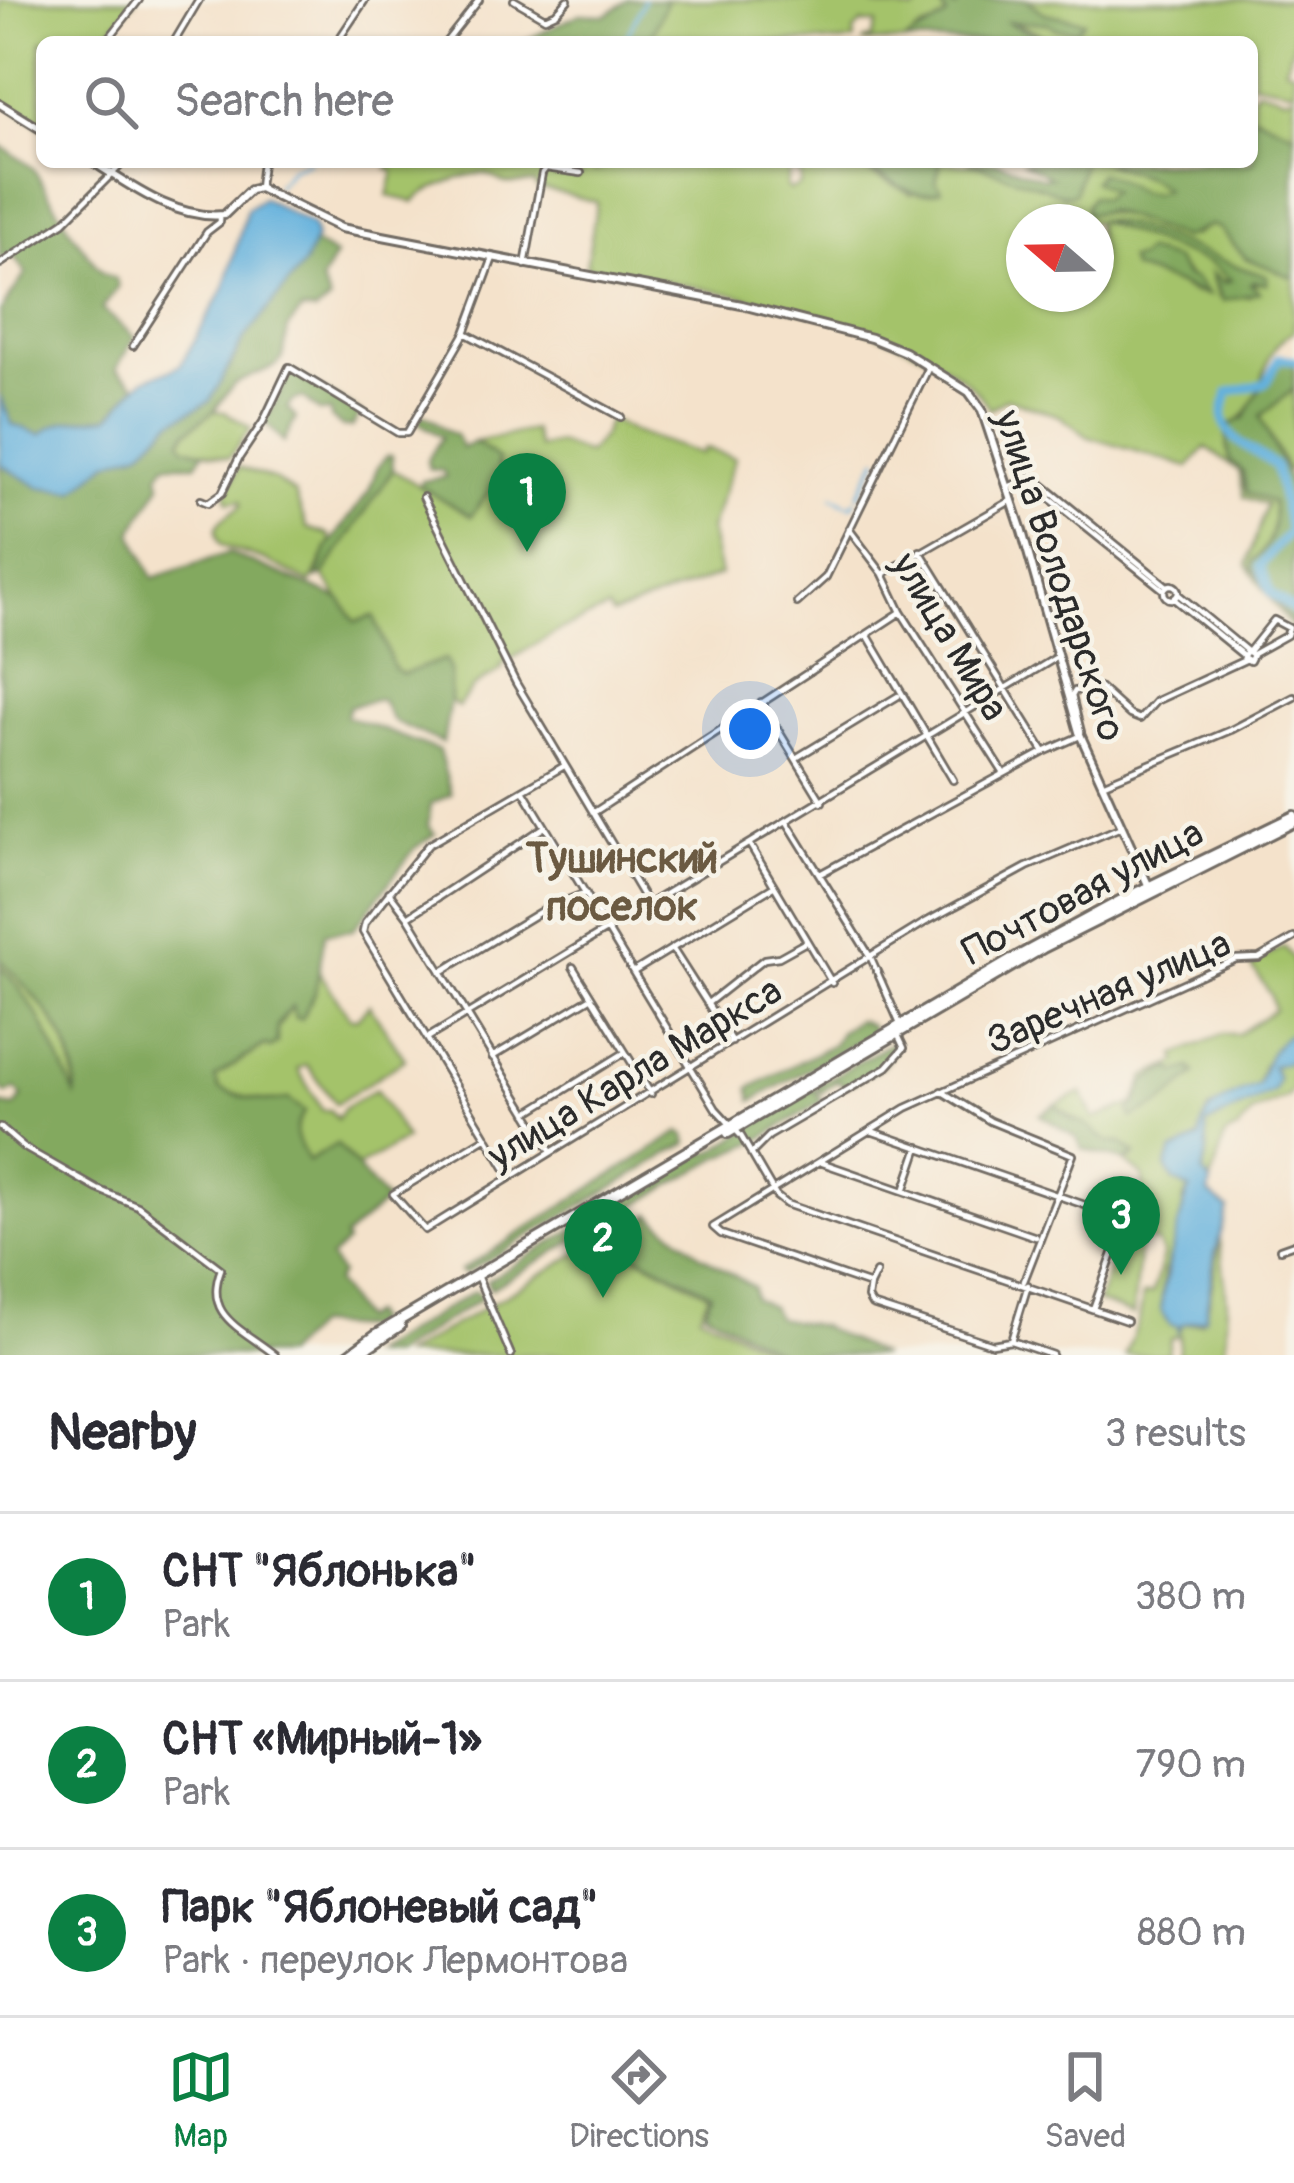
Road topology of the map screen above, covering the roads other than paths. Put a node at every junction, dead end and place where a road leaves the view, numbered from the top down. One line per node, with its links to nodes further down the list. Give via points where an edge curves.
1 (139, 0): 7 (street)
2 (199, 0): 8 (street)
3 (365, 0): 9 (street)
4 (479, 0): 10 (street)
5 (514, 0): 6 (street, via 545,18)
6 (568, 0)
7 (111, 36)
8 (178, 36)
9 (341, 36)
10 (451, 36)
11 (0, 104): 12 (street)
12 (36, 126)
13 (102, 168): 17 (street)
14 (119, 168): 17 (street)
15 (261, 168): 18 (street)
16 (581, 173): 22 (street, via 542,173)
17 (113, 175): 19 (street, via 167,205); 21 (street, via 64,222)
18 (259, 188): 19 (street); 20 (street, улица Володарского, via 322,221)
19 (220, 216): 24 (street)
20 (493, 258): 22 (street, улица Володарского); 23 (street)
21 (0, 264)
22 (525, 265): 25 (street, улица Володарского, via 788,317 885,343)
23 (465, 332): 26 (street); 29 (street, via 407,433 289,367 222,493)
24 (133, 346)
25 (929, 367): 27 (street, улица Володарского, via 979,403); 31 (street)
26 (621, 417)
27 (1008, 486): 30 (street, улица Володарского); 34 (street, via 1030,479)
28 (423, 497): 50 (street)
29 (202, 500)
30 (1012, 500): 32 (street); 40 (street, улица Володарского)
31 (849, 529): 33 (street, улица Мира); 36 (street, via 826,577)
32 (920, 551): 33 (street); 41 (street)
33 (883, 574): 37 (street, улица Мира)
34 (1166, 588): 35 (street, via 1175,586); 35 (street, via 1167,598)
35 (1176, 596): 39 (street)
36 (797, 603)
37 (901, 612): 38 (street); 45 (street, улица Мира)
38 (868, 636): 42 (street); 44 (street)
39 (1247, 654): 39 (street, via 1287,635 1288,628 1274,620); 46 (street, via 1156,701 1140,718 1099,687 1075,691)
40 (1057, 657): 41 (street); 46 (street, улица Володарского)
41 (1006, 690): 45 (street); 48 (street)
42 (900, 695): 47 (street); 49 (street)
43 (1294, 697): 53 (street)
44 (761, 702): 49 (street); 56 (street)
45 (966, 713): 47 (street); 51 (street, улица Мира)
46 (1080, 734): 48 (street); 53 (street, улица Володарского)
47 (926, 738): 52 (street); 55 (street)
48 (1044, 752): 51 (street)
49 (796, 758): 55 (street)
50 (564, 766): 54 (street); 56 (street)
51 (1004, 774): 62 (street)
52 (953, 780)
53 (1102, 784): 60 (street, улица Володарского)
54 (523, 790): 59 (street); 65 (street, via 428,845)
55 (823, 802): 58 (street)
56 (593, 813): 67 (street)
57 (1294, 819): 64 (main road, Почтовая улица)
58 (787, 822): 61 (street); 62 (street)
59 (545, 827): 66 (street); 68 (street)
60 (1121, 827): 64 (street, улица Володарского); 73 (street, улица Карла Маркса, via 975,893)
61 (750, 845): 63 (street); 67 (street)
62 (820, 874): 73 (street)
63 (773, 887): 71 (street); 72 (street)
64 (1150, 889): 81 (main road, Почтовая улица)
65 (389, 892): 68 (street); 82 (street, via 363,932)
66 (586, 893): 69 (street); 75 (street)
67 (649, 906): 69 (street)
68 (408, 917): 75 (street)
69 (608, 930): 76 (street); 80 (street)
70 (1294, 938): 87 (street, Заречная улица)
71 (806, 941): 77 (street); 79 (street, via 764,959)
72 (672, 948): 76 (street); 79 (street)
73 (871, 958): 77 (street, улица Карла Маркса); 81 (street)
74 (573, 967): 78 (street)
75 (440, 972): 80 (street)
76 (634, 972): 86 (street)
77 (832, 983): 83 (street, улица Карла Маркса)
78 (591, 997): 84 (street); 85 (street)
79 (708, 1003): 83 (street)
80 (466, 1014): 82 (street); 85 (street)
81 (900, 1029): 91 (main road, Почтовая улица); 96 (street, via 904,1048 887,1067)
82 (429, 1037): 93 (street)
83 (732, 1042): 86 (street, улица Карла Маркса)
84 (626, 1052): 88 (street); 89 (street)
85 (493, 1057): 89 (street)
86 (691, 1069): 88 (street, улица Карла Маркса); 91 (street)
87 (941, 1091): 92 (street, Заречная улица); 102 (street, via 1072,1155)
88 (651, 1094): 95 (street, улица Карла Маркса)
89 (527, 1112): 95 (street)
90 (0, 1127): 114 (street, via 199,1249 221,1269 212,1292 218,1310)
91 (732, 1128): 96 (street); 108 (main road, Почтовая улица)
92 (871, 1130): 94 (street); 97 (street, Заречная улица)
93 (487, 1137): 98 (street); 98 (street, улица Карла Маркса, via 393,1194 425,1230)
94 (920, 1147): 100 (street); 102 (street)
95 (552, 1153): 98 (street, улица Карла Маркса)
96 (751, 1154): 99 (street)
97 (820, 1162): 99 (street, Заречная улица); 100 (street)
98 (512, 1178)
99 (771, 1190): 109 (street, via 786,1204); 110 (street, Заречная улица, via 716,1230)
100 (904, 1191): 104 (street)
101 (1135, 1192): 103 (street)
102 (1056, 1195): 103 (street); 104 (street)
103 (1125, 1219): 111 (street)
104 (1038, 1238): 109 (street)
105 (1294, 1244): 106 (street)
106 (1280, 1249)
107 (876, 1273): 110 (street)
108 (478, 1277): 115 (main road, Почтовая улица); 116 (street)
109 (1025, 1284): 111 (street); 113 (street)
110 (870, 1285): 113 (street, via 872,1305 992,1344)
111 (1093, 1309): 112 (street)
112 (1126, 1321)
113 (1011, 1341): 117 (street)
114 (274, 1355)
115 (352, 1355)
116 (511, 1355)
117 (1052, 1355)

